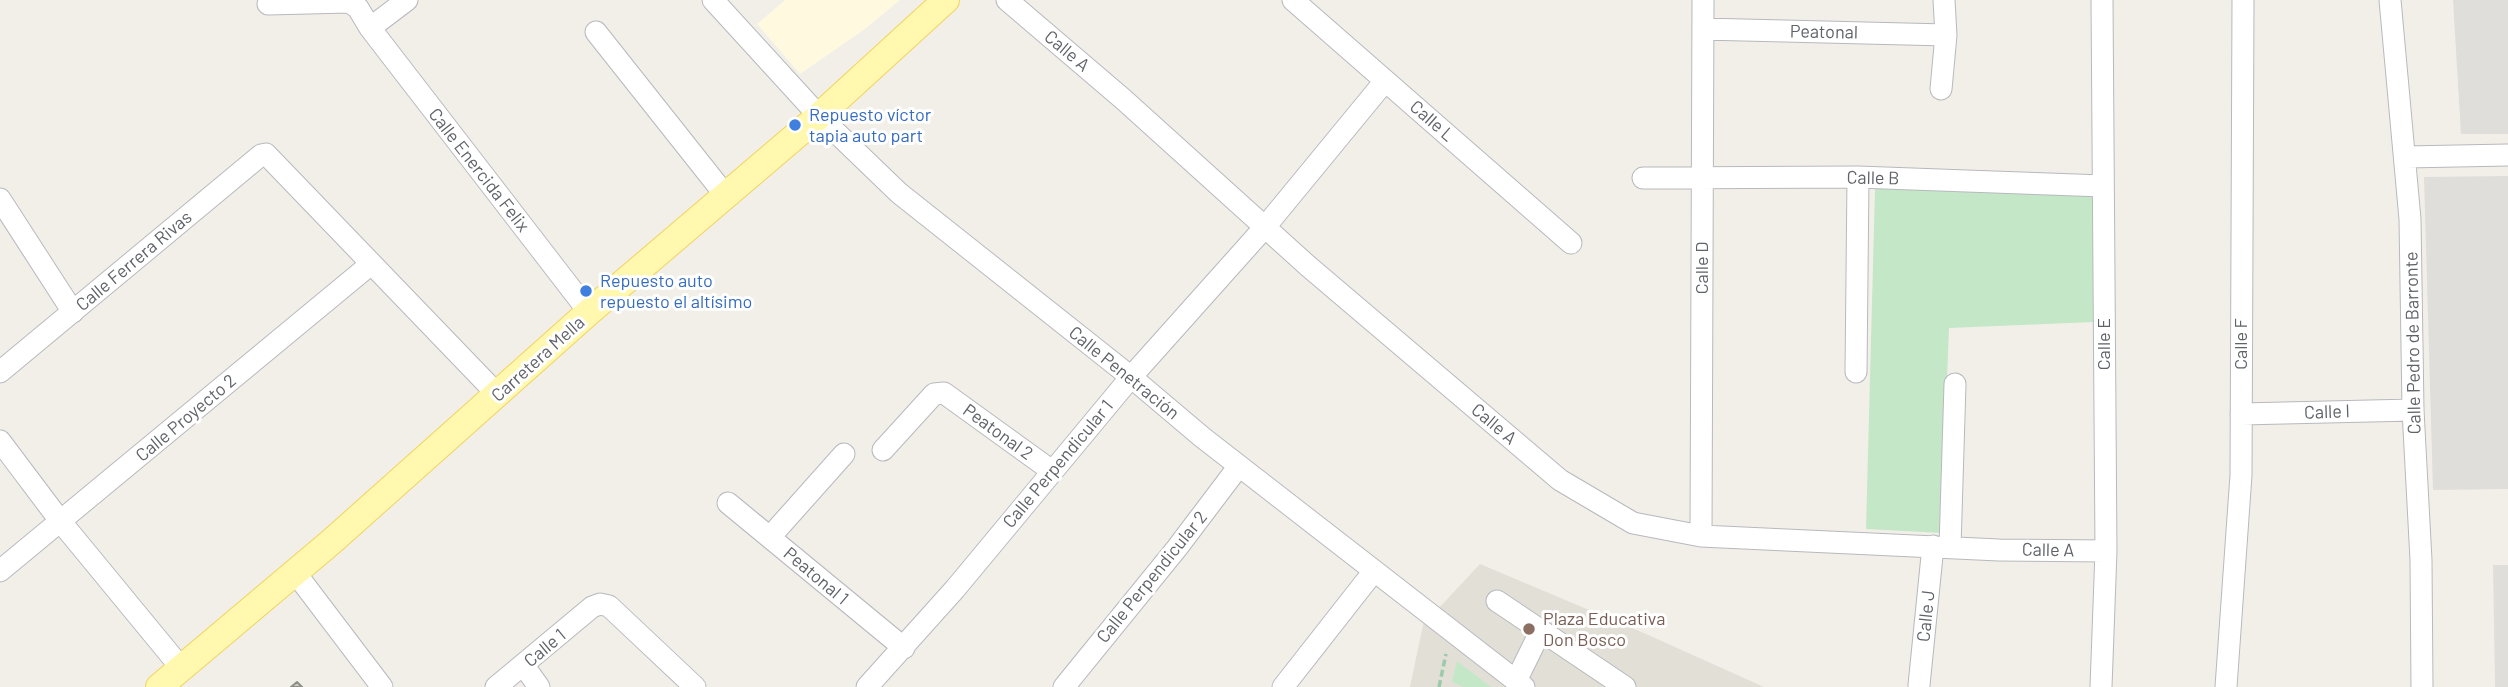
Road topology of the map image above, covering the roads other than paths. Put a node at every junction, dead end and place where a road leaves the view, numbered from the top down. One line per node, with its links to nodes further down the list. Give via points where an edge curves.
1 (407, 0): 12 (street)
2 (713, 0): 18 (street, Calle Penetración)
3 (946, 0): 18 (main road, Carretera Mella)
4 (1007, 0): 27 (street, Calle A)
5 (1293, 0): 16 (street, Calle L)
6 (1703, 0): 13 (street, Calle D)
7 (1944, 0): 15 (street)
8 (2102, 0): 24 (street, Calle E)
9 (2244, 0): 38 (street, Calle F)
10 (2390, 0): 20 (street, Calle Pedro de Barronte)
11 (268, 4): 12 (street, Calle Enercida Felix, via 349,2)
12 (370, 28): 31 (street, Calle Enercida Felix)
13 (1703, 29): 15 (street, Peatonal); 21 (street, Calle D)
14 (596, 32): 25 (street)
15 (1946, 36): 17 (street)
16 (1385, 81): 27 (street, Calle Perpendicular 1); 28 (street, Calle L)
17 (1941, 89)
18 (819, 116): 25 (main road, Carretera Mella); 34 (street, Calle Penetración, via 899,193)
19 (2508, 155): 20 (street)
20 (2406, 157): 37 (street, Calle Pedro de Barronte)
21 (1702, 177): 22 (street, Calle B); 23 (street, Calle B); 46 (street, Calle D)
22 (1858, 177): 24 (street, Calle B); 33 (street)
23 (1643, 178)
24 (2103, 186): 49 (street, Calle E)
25 (726, 196): 31 (main road, Carretera Mella)
26 (0, 199): 30 (street)
27 (1265, 227): 34 (street, Calle Perpendicular 1); 46 (street, Calle A, via 1560,480 1633,523)
28 (1571, 243)
29 (371, 264): 30 (street, Calle Ferrera Rivas, via 269,156 261,155); 36 (street); 45 (street, Calle Proyecto 2)
30 (73, 312): 32 (street, Calle Ferrera Rivas)
31 (589, 312): 36 (main road, Carretera Mella)
32 (0, 372)
33 (1856, 372)
34 (1131, 377): 42 (street, Calle Penetración); 43 (street, Calle Perpendicular 1)
35 (1955, 384): 48 (street, Calle J)
36 (498, 395): 51 (main road, Carretera Mella)
37 (2413, 410): 38 (street, Calle I); 71 (street, Calle Pedro de Barronte)
38 (2241, 414): 70 (street, Calle F)
39 (0, 441): 45 (street)
40 (883, 450): 43 (street, Peatonal 2, via 934,394 944,394)
41 (844, 454): 47 (street)
42 (1239, 466): 52 (street, Calle Penetración); 66 (street, Calle Perpendicular 2)
43 (1052, 471): 55 (street, Calle Perpendicular 1)
44 (728, 503): 47 (street, Peatonal 1)
45 (61, 522): 50 (street, Calle Proyecto 2); 57 (street)
46 (1701, 536): 48 (street, Calle A)
47 (770, 537): 55 (street, Peatonal 1)
48 (1941, 547): 49 (street, Calle A); 59 (street, Calle J)
49 (2106, 551): 69 (street, Calle E)
50 (0, 571)
51 (295, 571): 57 (main road, Carretera Mella); 61 (street)
52 (1374, 571): 58 (street, Calle Penetración); 67 (street)
53 (1497, 601): 54 (street)
54 (1541, 630): 58 (street); 68 (street)
55 (904, 648): 65 (street, Calle Perpendicular 1)
56 (524, 666): 62 (street, Calle 1); 63 (street); 64 (street, Calle 1, via 600,604 609,606)
57 (183, 669): 60 (main road, Carretera Mella)
58 (1520, 684)
59 (1919, 685)
60 (159, 687)
61 (382, 687)
62 (496, 687)
63 (539, 687)
64 (695, 687)
65 (867, 687)
66 (1064, 687)
67 (1283, 687)
68 (1625, 687)
69 (2101, 687)
70 (2226, 687)
71 (2422, 687)

